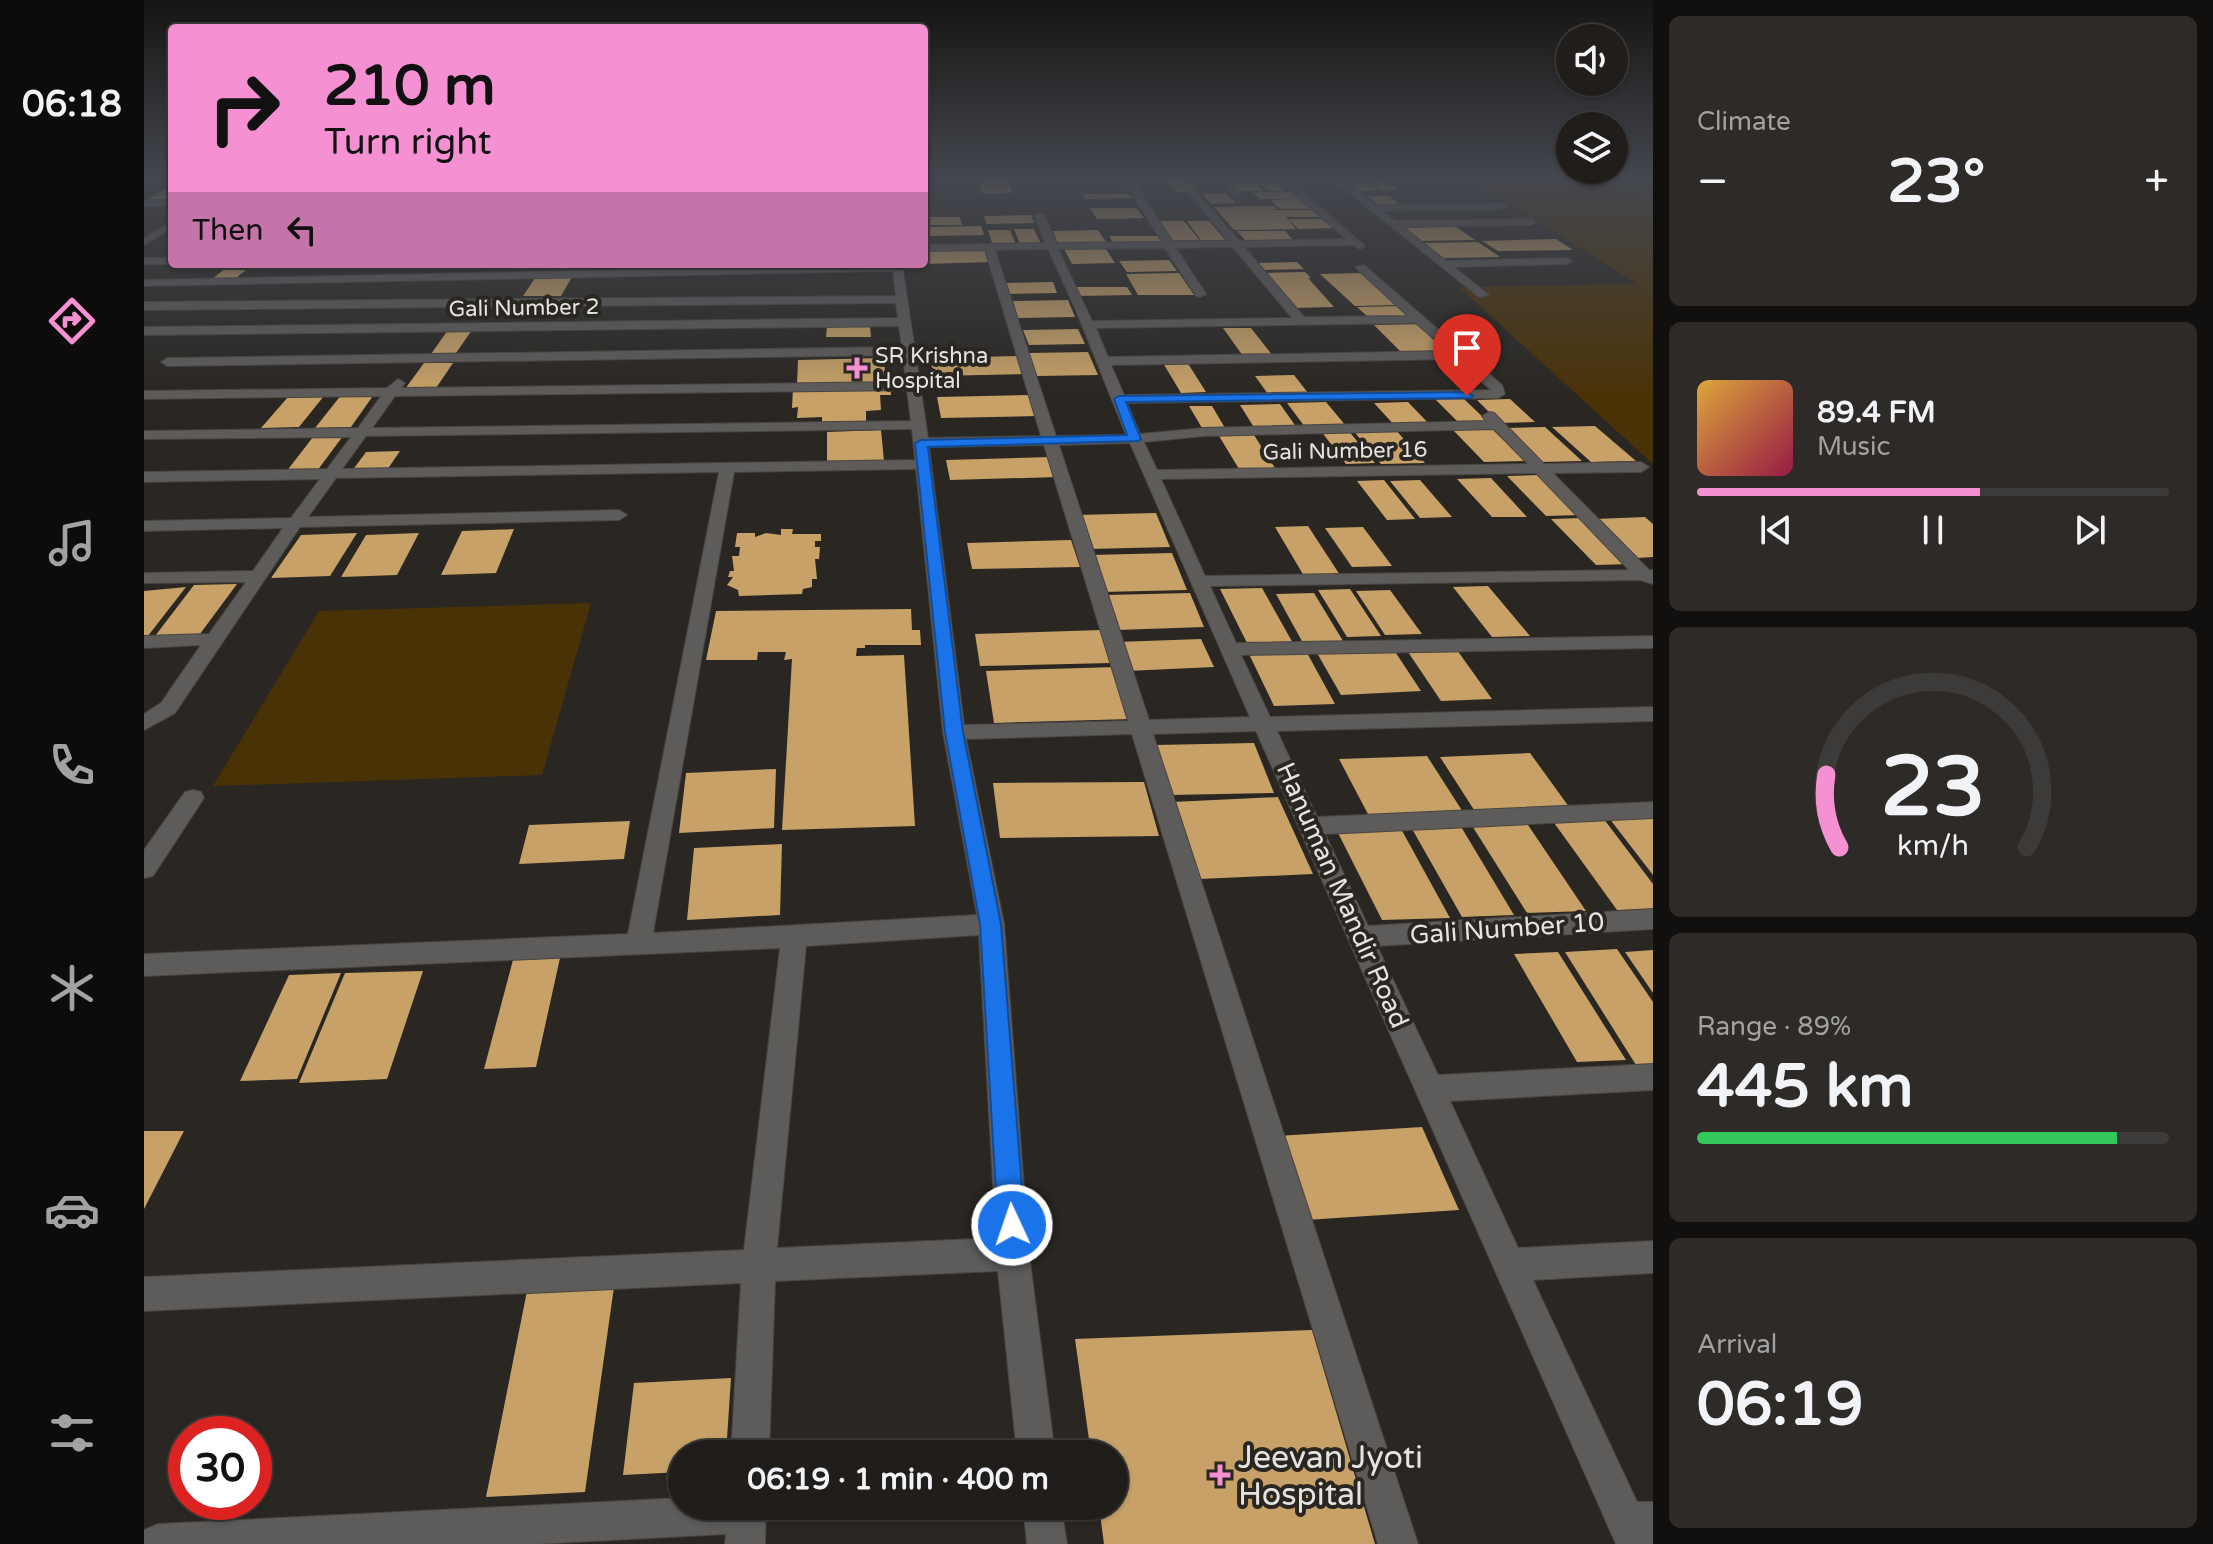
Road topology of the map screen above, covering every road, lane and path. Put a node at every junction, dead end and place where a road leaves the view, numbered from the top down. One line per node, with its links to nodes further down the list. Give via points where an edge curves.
1 (990, 251): 37 (street)
2 (1053, 251): 21 (street, Hanuman Mandir Road)
3 (1172, 251): 14 (street)
4 (1244, 251): 20 (street)
5 (1426, 251): 9 (street)
6 (144, 261): 7 (street)
7 (168, 261)
8 (1567, 261): 9 (street)
9 (1443, 264): 15 (street)
10 (1360, 267): 19 (street)
11 (800, 268): 13 (street)
12 (898, 268): 18 (street)
13 (144, 283)
14 (1200, 294)
15 (1483, 295)
16 (457, 304): 17 (street); 18 (street); 23 (street)
17 (144, 306)
18 (904, 311): 23 (street, Gali Number 2); 24 (street)
19 (1419, 319): 20 (street); 25 (street)
20 (1301, 321): 21 (street)
21 (1088, 325): 26 (street, Hanuman Mandir Road)
22 (144, 331): 23 (street, Gali Number 2)
23 (428, 343): 24 (street); 27 (street); 29 (street)
24 (909, 351): 28 (street)
25 (1459, 355): 26 (street); 31 (street, via 1498,394)
26 (1103, 361): 32 (street, Hanuman Mandir Road)
27 (167, 362)
28 (914, 386): 29 (street); 38 (street)
29 (392, 391): 30 (street); 34 (street)
30 (144, 395)
31 (1467, 396): 32 (street); 33 (street)
32 (1119, 399): 36 (street, Hanuman Mandir Road)
33 (1498, 425): 36 (street, via 1174,433); 41 (street)
34 (362, 432): 35 (street); 38 (street); 42 (street)
35 (144, 435)
36 (1135, 439): 37 (street); 43 (street, Hanuman Mandir Road)
37 (1053, 441): 38 (street); 59 (street)
38 (921, 444): 39 (street); 60 (street)
39 (727, 467): 42 (street); 69 (street)
40 (1641, 467): 41 (street, Gali Number 16)
41 (1539, 469): 43 (street, Gali Number 16); 50 (street)
42 (331, 474): 44 (street); 46 (street)
43 (1152, 475): 51 (street, Hanuman Mandir Road)
44 (144, 477)
45 (619, 515): 46 (street)
46 (295, 523): 47 (street); 48 (street)
47 (144, 526)
48 (259, 576): 49 (street); 52 (street)
49 (144, 578)
50 (1650, 578): 51 (street)
51 (1200, 581): 55 (street, Hanuman Mandir Road)
52 (217, 639): 53 (street); 58 (street, via 168,708)
53 (144, 642)
54 (1653, 642): 55 (street)
55 (1229, 649): 57 (street, Hanuman Mandir Road)
56 (1653, 714): 57 (street)
57 (1265, 723): 59 (street); 63 (street, Hanuman Mandir Road)
58 (147, 725)
59 (1140, 727): 60 (street); 85 (street)
60 (954, 732): 66 (street)
61 (193, 798): 64 (street)
62 (1653, 810): 63 (street)
63 (1312, 826): 67 (street, Hanuman Mandir Road)
64 (144, 869)
65 (1653, 919): 67 (street, Gali Number 10)
66 (991, 924): 68 (street); 73 (street)
67 (1362, 937): 72 (street, Hanuman Mandir Road)
68 (794, 939): 69 (street); 75 (street)
69 (639, 942): 70 (street)
70 (144, 965)
71 (1653, 1077): 72 (street)
72 (1431, 1089): 76 (street, Hanuman Mandir Road)
73 (1013, 1254): 75 (street); 79 (street)
74 (1653, 1257): 76 (street)
75 (759, 1264): 77 (street); 78 (street)
76 (1510, 1265): 82 (street, Hanuman Mandir Road)
77 (144, 1294)
78 (751, 1440)
79 (1034, 1440)
80 (1044, 1520): 84 (street)
81 (746, 1521): 83 (street)
82 (1639, 1529)
83 (158, 1544)
84 (1047, 1544)
85 (1398, 1544)

